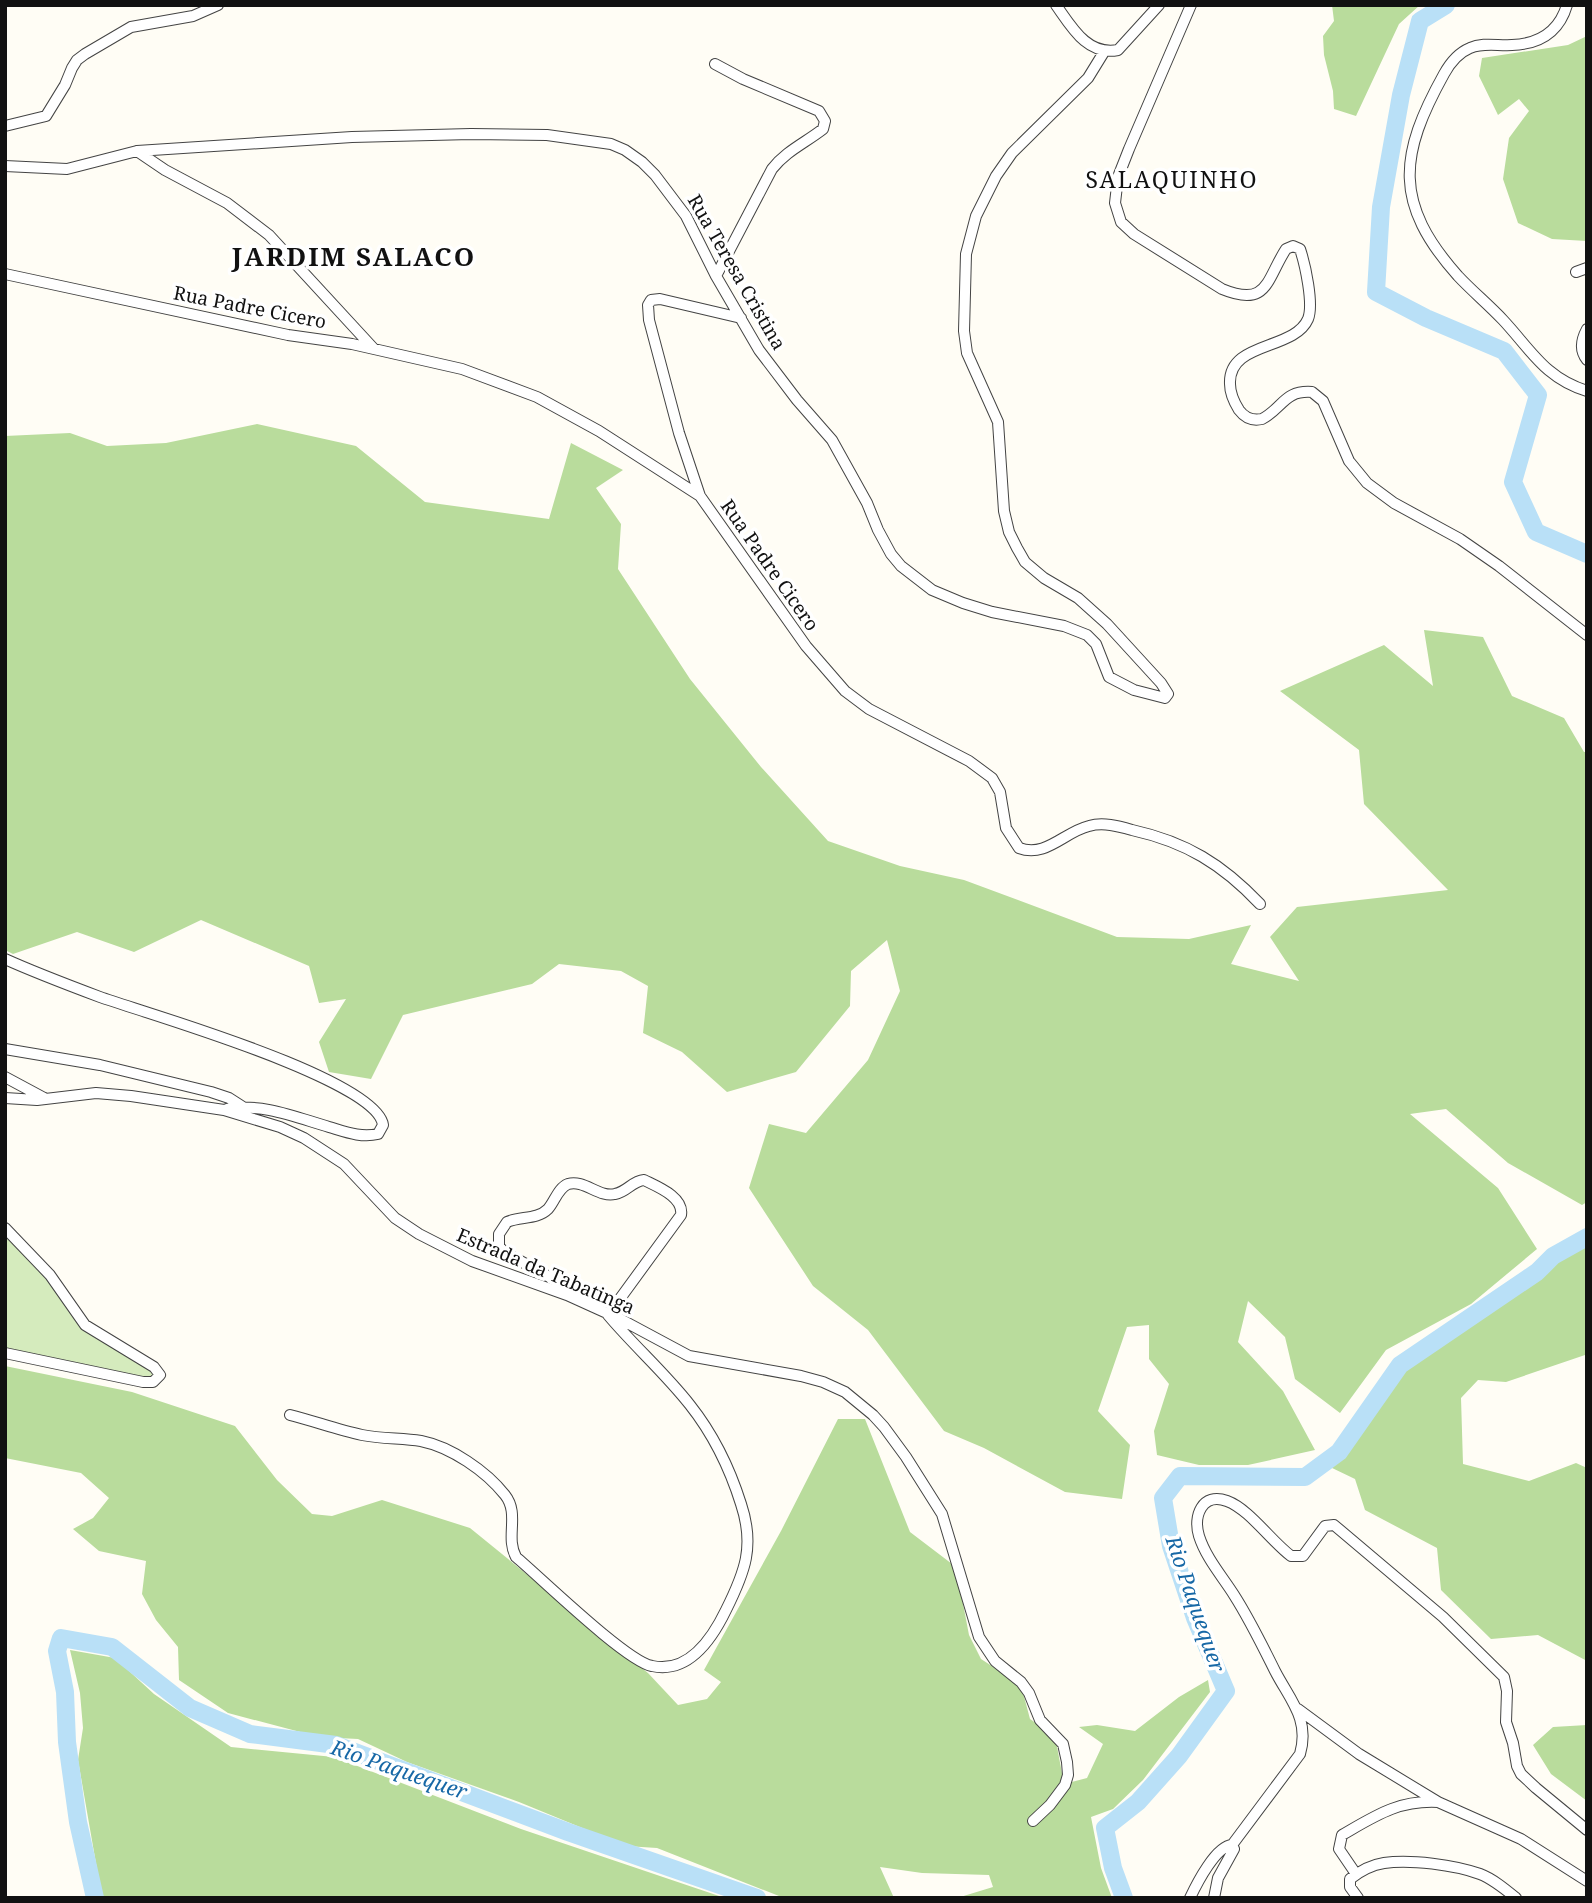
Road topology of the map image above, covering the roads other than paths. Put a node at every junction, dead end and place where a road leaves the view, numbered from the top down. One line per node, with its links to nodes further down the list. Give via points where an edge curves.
1 (218, 5): 8 (street, via 193,16 141,24 109,39 77,60 46,116)
2 (1055, 5): 6 (street, via 1079,37)
3 (1159, 5): 6 (street, via 1118,50)
4 (1191, 5): 19 (street, via 1118,177 1115,203 1121,222 1134,234 1236,295 1248,297 1263,291 1286,248 1301,251 1310,302 1307,322 1290,337 1236,363 1230,392 1240,412 1249,419 1262,419 1295,393 1312,392 1323,401 1349,461 1367,483 1460,538)
5 (1567, 5): 17 (street, via 1554,30 1540,41 1477,46 1450,64 1422,122 1409,164 1411,200 1435,248 1544,368)
6 (1104, 52): 13 (street, Rua Teresa Cristina, via 1088,78 1012,153 996,176 976,216 966,254 964,331 967,353 998,422 1004,511 1017,548 1025,562 1079,598 1107,624 1161,683 1167,697 1109,677 1096,644 1087,635 963,603 932,590 911,574 891,554 832,440 759,350)
7 (715, 64): 12 (street, via 819,111 825,121 823,130 790,150 772,170)
8 (5, 126)
9 (137, 151): 10 (street, Rua Teresa Cristina, via 67,169); 12 (street, Rua Teresa Cristina, via 471,134 547,135 611,144 655,175 686,216); 15 (street, via 227,203 269,235)
10 (5, 166)
11 (5, 274): 15 (street, Rua Padre Cicero)
12 (716, 276): 13 (street, Rua Teresa Cristina)
13 (741, 318): 18 (street, via 660,299 648,305 679,433)
14 (1587, 329): 16 (street, via 1581,346)
15 (374, 349): 18 (street, Rua Padre Cicero, via 472,371 537,397)
16 (1587, 360)
17 (1587, 390)
18 (700, 496): 20 (street, Rua Padre Cicero, via 806,646 845,691 992,778 1000,792 1006,828 1019,848 1035,851 1079,829 1099,825 1159,835 1214,864)
19 (1587, 635)
20 (1260, 904)
21 (5, 959): 26 (street, via 291,1063 347,1091 381,1117 383,1125 378,1134 360,1136 272,1110)
22 (5, 1049): 26 (street, via 100,1065 220,1094)
23 (5, 1077): 25 (street)
24 (5, 1098): 25 (street, Estrada da Tabatinga)
25 (47, 1099): 27 (street, Estrada da Tabatinga, via 96,1093)
26 (243, 1107): 27 (street)
27 (224, 1110): 29 (street, Estrada da Tabatinga, via 304,1138 344,1164 394,1218 419,1234 471,1261)
28 (5, 1228): 31 (street, via 50,1275 85,1325 160,1375 153,1382 143,1382)
29 (572, 1294): 29 (street, via 501,1249 498,1241 503,1225 540,1214 569,1184 615,1195 644,1180 678,1201 682,1209 679,1220 620,1299); 30 (street, Estrada da Tabatinga)
30 (604, 1311): 32 (street, via 672,1383 705,1426 730,1473 747,1527 745,1568 714,1634 702,1648 673,1665 641,1663 516,1557 511,1506 505,1495 468,1463 431,1443 362,1435); 35 (street, Estrada da Tabatinga, via 689,1356 823,1382 845,1392 884,1427 942,1514 979,1637 995,1661 1025,1687 1040,1720 1065,1748 1065,1785)
31 (5, 1353)
32 (290, 1415)
33 (1296, 1707): 34 (street, via 1359,1754); 36 (street, via 1256,1630 1202,1544 1197,1513 1207,1502 1225,1500 1237,1506 1291,1556 1303,1556 1325,1526 1332,1524 1400,1580 1501,1673 1517,1766 1536,1788); 37 (street, via 1304,1739 1300,1754)
34 (1438, 1802): 38 (street, via 1399,1805 1342,1835 1339,1849); 39 (street, via 1533,1845)
35 (1034, 1821)
36 (1587, 1829)
37 (1232, 1845): 40 (street, via 1223,1847); 41 (street)
38 (1356, 1874): 42 (street, via 1350,1887); 43 (street, via 1383,1863 1460,1868 1493,1881)
39 (1587, 1881)
40 (1190, 1898)
41 (1214, 1898)
42 (1358, 1898)
43 (1516, 1898)

